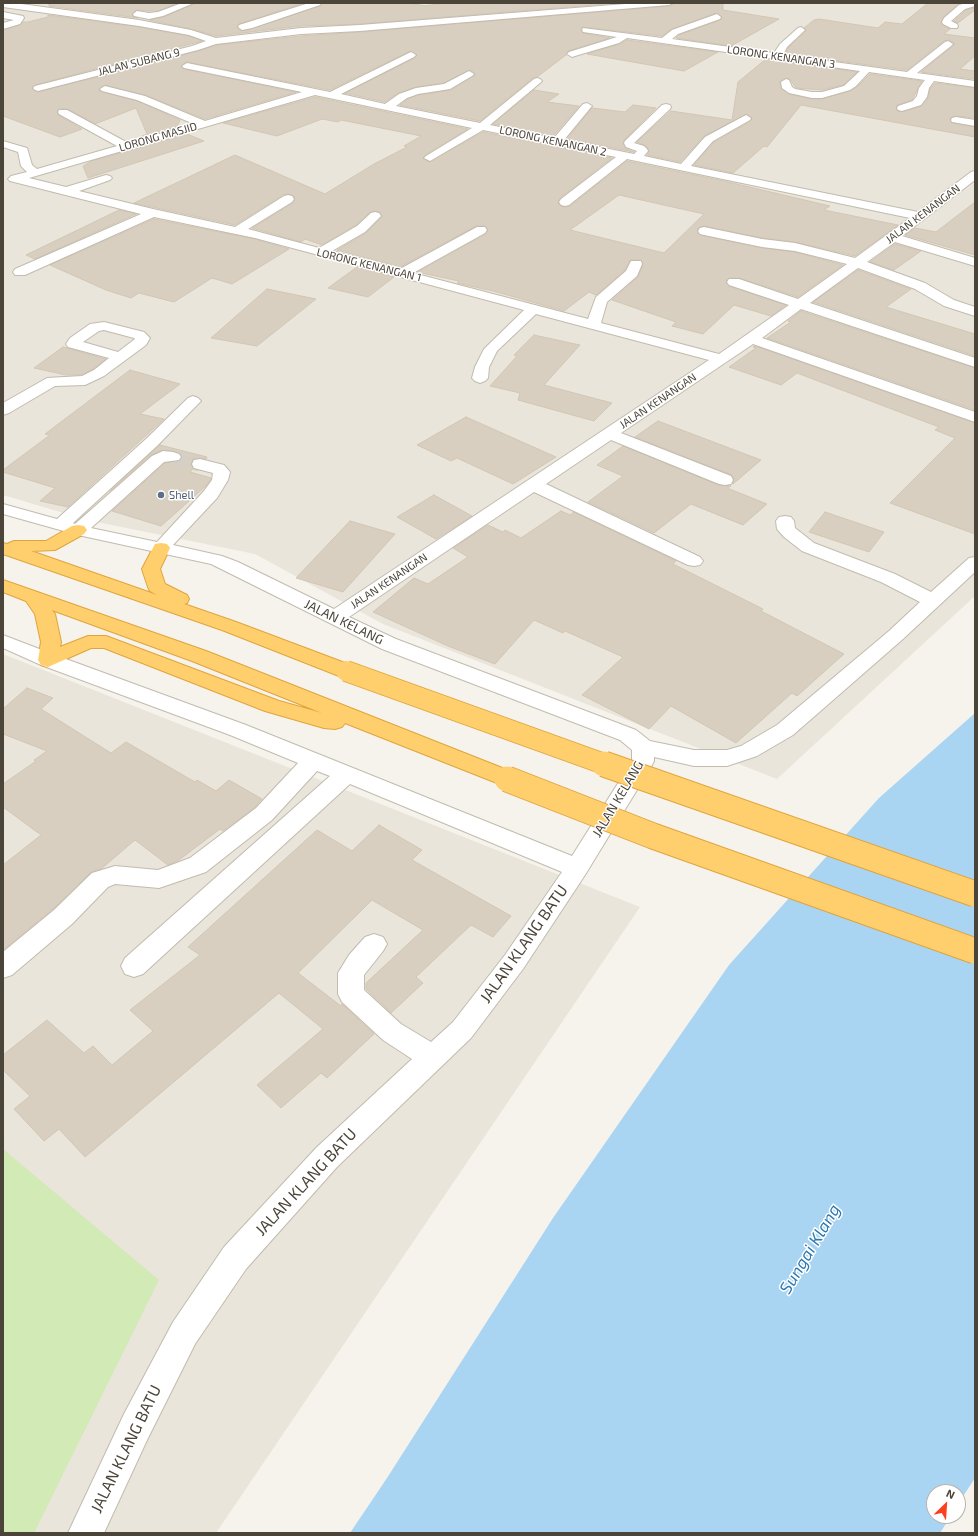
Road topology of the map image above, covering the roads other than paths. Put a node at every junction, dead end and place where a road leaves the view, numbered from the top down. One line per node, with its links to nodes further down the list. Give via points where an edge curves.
1 (31, 3): 7 (street)
2 (190, 3): 8 (street, via 149,16 84,7)
3 (317, 3): 13 (street, via 249,26)
4 (669, 3): 19 (street, via 301,31)
5 (975, 3): 12 (street, via 962,7 947,20 946,22)
6 (3, 4): 7 (street, JALAN SUBANG 9)
7 (21, 7): 8 (street, JALAN SUBANG 9)
8 (66, 13): 17 (street, JALAN SUBANG 9, via 124,20)
9 (3, 15): 11 (street, via 20,18 17,22)
10 (717, 17): 20 (street, via 675,32)
11 (3, 26)
12 (954, 26)
13 (231, 28)
14 (210, 30): 17 (street, JALAN SUBANG 9)
15 (586, 30): 18 (street, LORONG KENANGAN 3)
16 (801, 30): 24 (street, via 782,46)
17 (191, 33): 19 (street, JALAN SUBANG 9)
18 (626, 36): 20 (street, LORONG KENANGAN 3); 22 (street)
19 (215, 41): 25 (street, JALAN SUBANG 9)
20 (664, 41): 24 (street, LORONG KENANGAN 3)
21 (948, 44): 30 (street)
22 (572, 54)
23 (411, 55): 38 (street)
24 (777, 57): 28 (street, LORONG KENANGAN 3)
25 (153, 59): 26 (street); 35 (street, JALAN SUBANG 9)
26 (170, 62)
27 (187, 66): 37 (street, LORONG KENANGAN 2)
28 (867, 69): 30 (street, LORONG KENANGAN 3); 33 (street, via 853,84 822,95 792,91 787,88)
29 (469, 74): 41 (street, via 447,86 403,96)
30 (909, 75): 31 (street, LORONG KENANGAN 3)
31 (932, 78): 34 (street, LORONG KENANGAN 3); 42 (street, via 917,103)
32 (537, 81): 48 (street)
33 (786, 82)
34 (975, 84)
35 (38, 88)
36 (105, 89): 47 (street, via 141,98)
37 (314, 92): 38 (street, LORONG KENANGAN 2); 47 (street, LORONG MASJID)
38 (330, 96): 41 (street, LORONG KENANGAN 2)
39 (587, 106): 49 (street)
40 (666, 106): 54 (street, via 628,143 643,151)
41 (387, 107): 48 (street, LORONG KENANGAN 2)
42 (902, 108)
43 (64, 112): 51 (street)
44 (746, 118): 55 (street, via 709,139)
45 (956, 120): 46 (street)
46 (975, 123)
47 (204, 124): 51 (street, LORONG MASJID)
48 (482, 126): 49 (street, LORONG KENANGAN 2); 53 (street)
49 (556, 142): 52 (street, LORONG KENANGAN 2)
50 (3, 144): 56 (street, via 23,150 27,166)
51 (126, 146): 56 (street, LORONG MASJID)
52 (624, 156): 54 (street, LORONG KENANGAN 2); 62 (street)
53 (430, 158)
54 (636, 158): 55 (street, LORONG KENANGAN 2)
55 (683, 168): 65 (street, LORONG KENANGAN 2)
56 (34, 172): 59 (street, LORONG MASJID)
57 (974, 176): 65 (street, JALAN KENANGAN)
58 (106, 178): 60 (street)
59 (9, 180): 60 (street, LORONG KENANGAN 1)
60 (67, 191): 63 (street, LORONG KENANGAN 1)
61 (288, 199): 66 (street)
62 (565, 202)
63 (153, 213): 66 (street, LORONG KENANGAN 1); 74 (street)
64 (375, 216): 70 (street, via 361,229)
65 (920, 216): 69 (street, JALAN KENANGAN)
66 (238, 230): 70 (street, LORONG KENANGAN 1)
67 (481, 230): 75 (street)
68 (704, 231): 72 (street, via 795,247)
69 (893, 237): 71 (street); 72 (street, JALAN KENANGAN)
70 (321, 252): 75 (street, LORONG KENANGAN 1)
71 (975, 262)
72 (857, 263): 77 (street, JALAN KENANGAN); 79 (street, via 913,283 949,303)
73 (636, 264): 80 (street, via 632,273 601,300)
74 (20, 272)
75 (403, 273): 78 (street, LORONG KENANGAN 1)
76 (734, 282): 77 (street)
77 (799, 303): 81 (street, JALAN KENANGAN); 84 (street)
78 (534, 308): 80 (street, LORONG KENANGAN 1); 85 (street, via 491,349 482,367)
79 (975, 312)
80 (594, 324): 83 (street, LORONG KENANGAN 1)
81 (751, 339): 83 (street, JALAN KENANGAN); 88 (street)
82 (120, 357): 87 (street, via 85,380 52,381)
83 (722, 359): 89 (street, JALAN KENANGAN)
84 (975, 363)
85 (480, 378)
86 (193, 401): 96 (street)
87 (3, 410)
88 (975, 417)
89 (610, 434): 92 (street); 93 (street, JALAN KENANGAN)
90 (173, 457): 96 (street, via 163,456 158,459)
91 (200, 464): 98 (street, via 222,472 220,480 211,494)
92 (725, 480)
93 (534, 484): 99 (street); 104 (street, JALAN KENANGAN)
94 (3, 509): 96 (street, JALAN KELANG)
95 (785, 521): 103 (street, via 786,529 808,546 888,578)
96 (69, 528): 97 (highway, via 49,546); 98 (street, JALAN KELANG)
97 (3, 547): 105 (highway)
98 (162, 548): 104 (street, JALAN KELANG, via 216,560 231,566); 105 (highway, via 151,569 157,587)
99 (694, 562)
100 (975, 562): 103 (street)
101 (3, 586): 102 (highway)
102 (32, 596): 107 (highway, via 45,614 51,642); 108 (highway, via 199,656)
103 (933, 601): 109 (street, via 785,730 749,751 727,758 694,758)
104 (334, 618): 109 (street, JALAN KELANG, via 388,644 628,735)
105 (229, 626): 113 (highway, bridge, via 346,671 693,796)
106 (3, 641): 107 (street)
107 (48, 660): 108 (highway, via 88,642 106,642 272,706 324,721); 110 (street, via 238,730)
108 (367, 724): 115 (highway, bridge, via 653,836)
109 (643, 747): 112 (street, JALAN KELANG, via 643,761)
110 (313, 761): 111 (street); 117 (street, via 264,814 198,865 159,879 115,875 100,880 63,917)
111 (346, 775): 112 (street); 116 (street)
112 (577, 868): 118 (street, JALAN KLANG BATU, via 514,962 462,1030)
113 (975, 894)
114 (374, 944): 118 (street, via 351,974 351,994 392,1032)
115 (975, 951)
116 (134, 966)
117 (3, 967)
118 (432, 1057): 119 (street, JALAN KLANG BATU, via 327,1157 235,1258 184,1333 136,1426)
119 (86, 1533)

